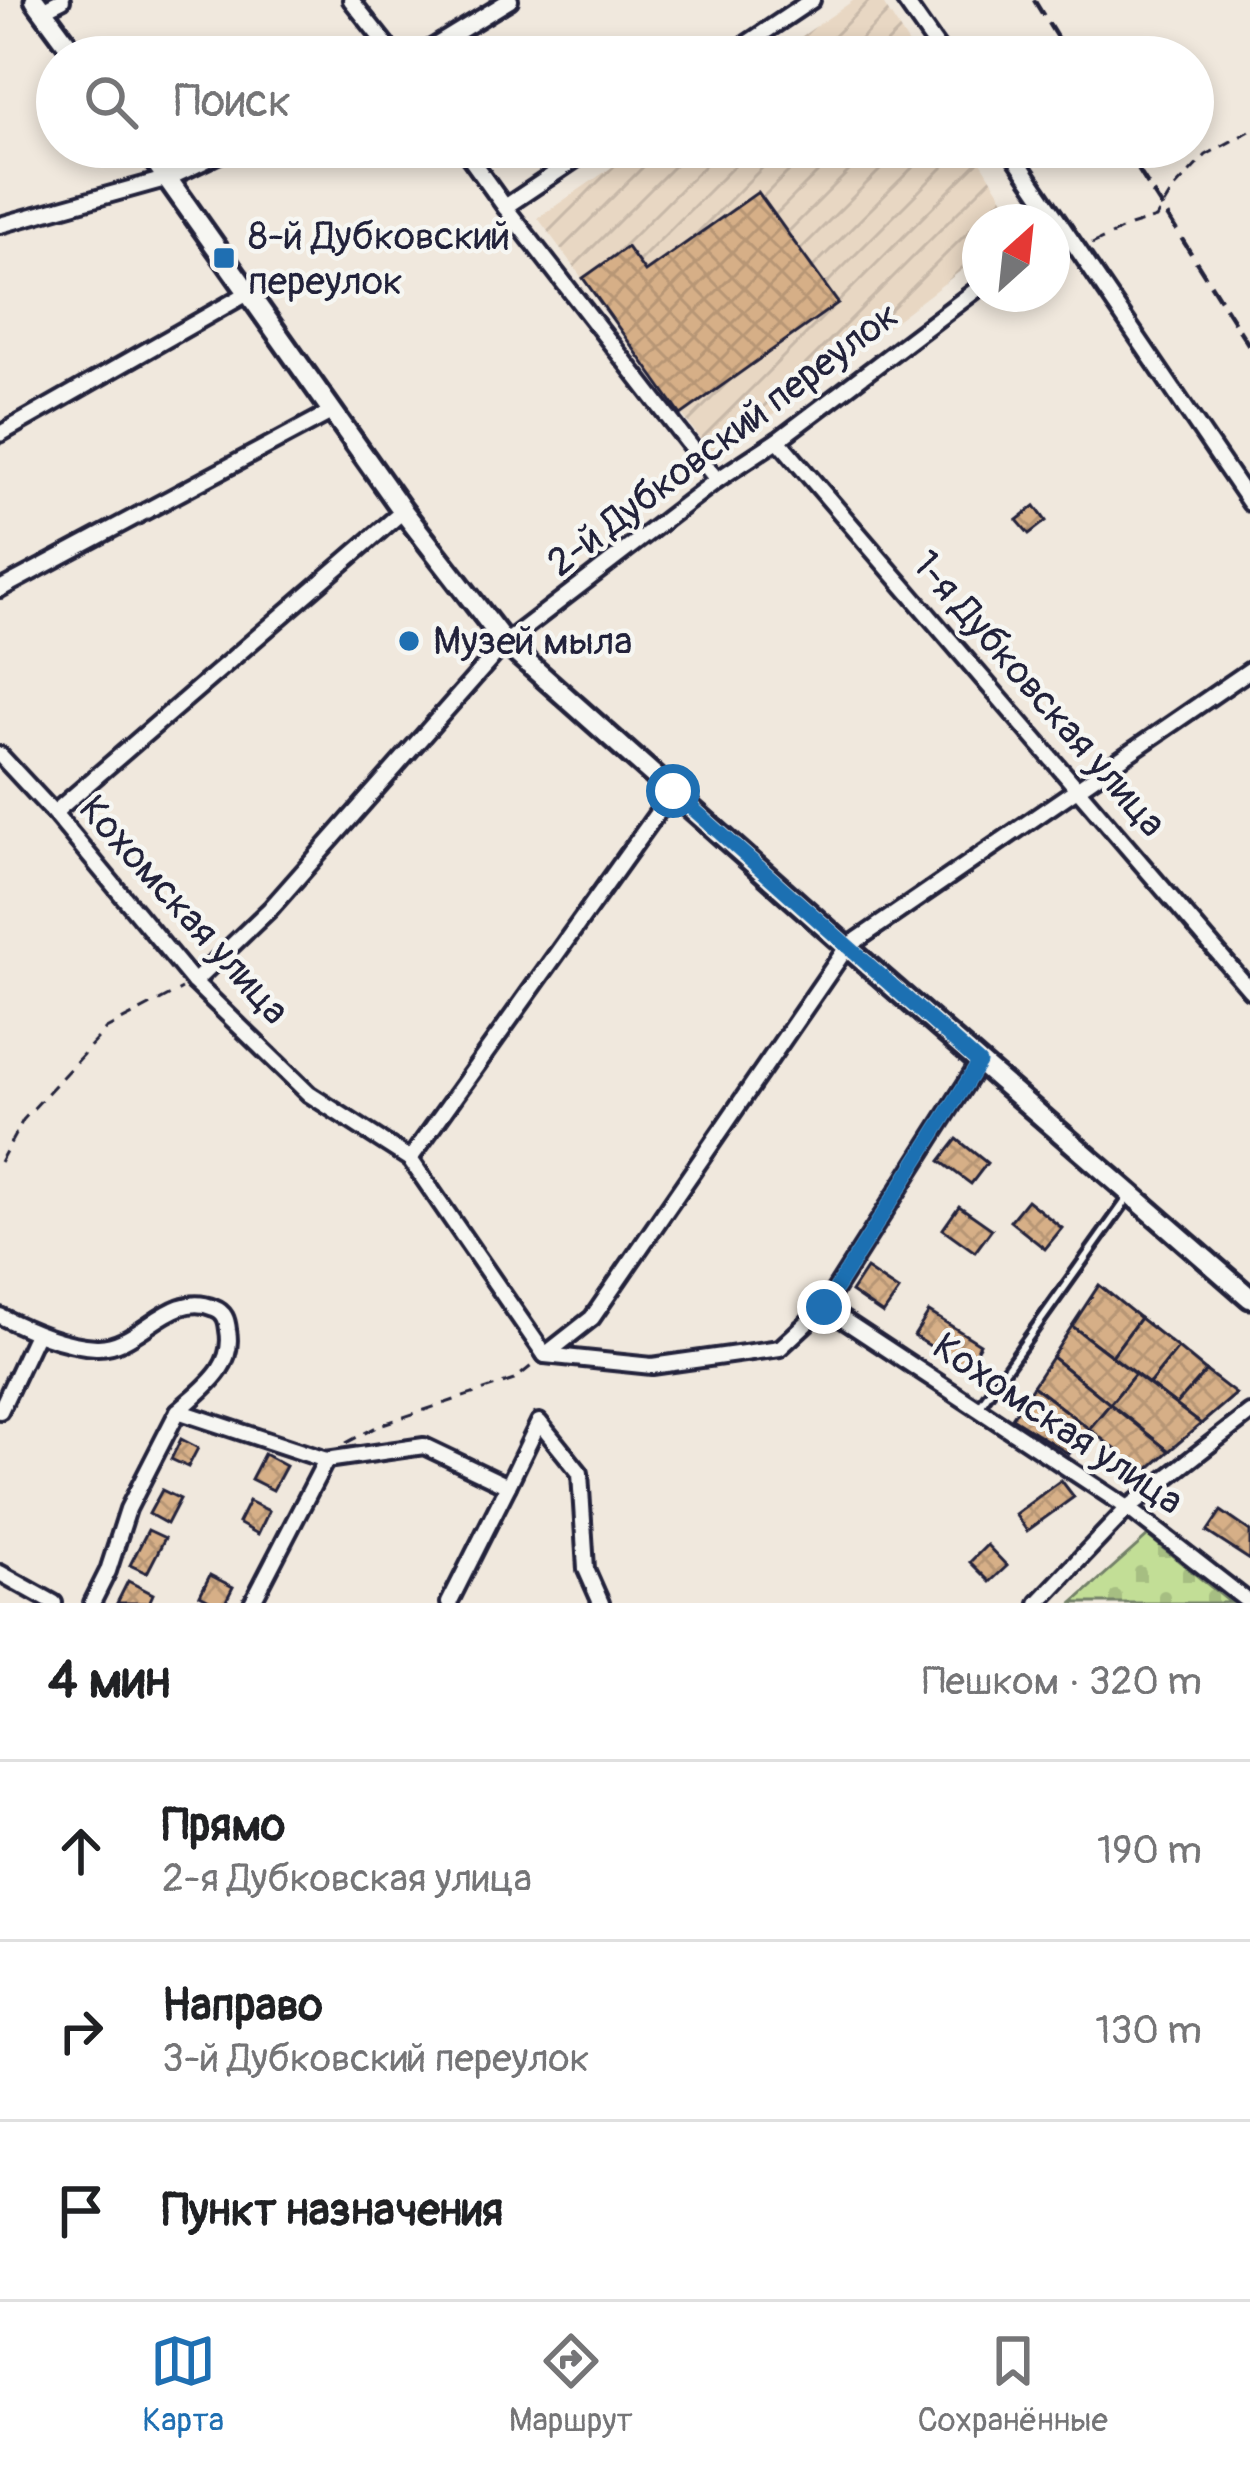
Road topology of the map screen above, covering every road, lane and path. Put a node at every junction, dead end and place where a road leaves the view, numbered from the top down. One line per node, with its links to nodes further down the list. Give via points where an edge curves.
1 (62, 0): 6 (street)
2 (351, 0): 8 (street)
3 (510, 0): 9 (street)
4 (812, 0): 10 (street)
5 (904, 0): 11 (street)
6 (38, 5): 7 (main road)
7 (61, 36)
8 (379, 36)
9 (451, 36)
10 (758, 36)
11 (929, 36)
12 (1250, 131): 13 (path)
13 (1214, 150)
14 (161, 168): 20 (main road)
15 (190, 168): 20 (street)
16 (477, 168): 22 (street)
17 (563, 168): 22 (street)
18 (1021, 168): 21 (street)
19 (1193, 168): 25 (path, via 1156,218)
20 (169, 178): 23 (street); 26 (main road)
21 (1043, 204)
22 (505, 207): 31 (street)
23 (0, 225)
24 (1070, 240): 25 (street)
25 (1080, 250): 32 (street)
26 (248, 292): 28 (main road); 29 (street)
27 (962, 301): 30 (street, 2-й Дубковский переулок)
28 (331, 412): 33 (main road); 34 (street)
29 (0, 434)
30 (778, 440): 31 (street, 2-й Дубковский переулок); 38 (street, 1-я Дубковская улица)
31 (717, 480): 35 (street, 2-й Дубковский переулок)
32 (1250, 503)
33 (403, 511): 35 (main road); 40 (street)
34 (0, 589)
35 (506, 643): 39 (main road); 42 (street, 2-й Дубковский переулок, via 270,910)
36 (1250, 670): 38 (street)
37 (0, 755): 40 (street, Кохомская улица)
38 (1077, 790): 41 (street); 43 (street, 1-я Дубковская улица)
39 (673, 791): 41 (main road); 45 (street)
40 (54, 813): 42 (street, Кохомская улица)
41 (847, 947): 44 (main road); 52 (street, via 592,1318)
42 (194, 982): 45 (street, Кохомская улица, via 309,1094); 46 (path, via 106,1029 22,1120)
43 (1250, 990)
44 (979, 1063): 47 (main road); 49 (street)
45 (410, 1159): 52 (street, Кохомская улица)
46 (0, 1162)
47 (1130, 1195): 48 (main road); 53 (lane)
48 (1250, 1298)
49 (824, 1307): 52 (street, via 780,1348 652,1366); 53 (street, Кохомская улица)
50 (0, 1316): 51 (street)
51 (36, 1334): 54 (street); 55 (street, via 109,1346 172,1310 214,1308 226,1320 228,1356)
52 (545, 1355): 57 (path, via 514,1380 380,1424)
53 (977, 1408): 59 (street, Кохомская улица)
54 (0, 1411)
55 (178, 1411): 57 (street); 62 (street)
56 (1250, 1413): 59 (street)
57 (326, 1460): 58 (street, via 424,1446); 63 (street)
58 (508, 1486): 64 (street); 65 (street, via 539,1422 580,1474 586,1569)
59 (1128, 1508): 66 (street); 67 (street, Кохомская улица)
60 (0, 1573): 61 (street)
61 (54, 1603)
62 (92, 1603)
63 (252, 1603)
64 (449, 1603)
65 (601, 1603)
66 (1038, 1603)
67 (1250, 1603)

